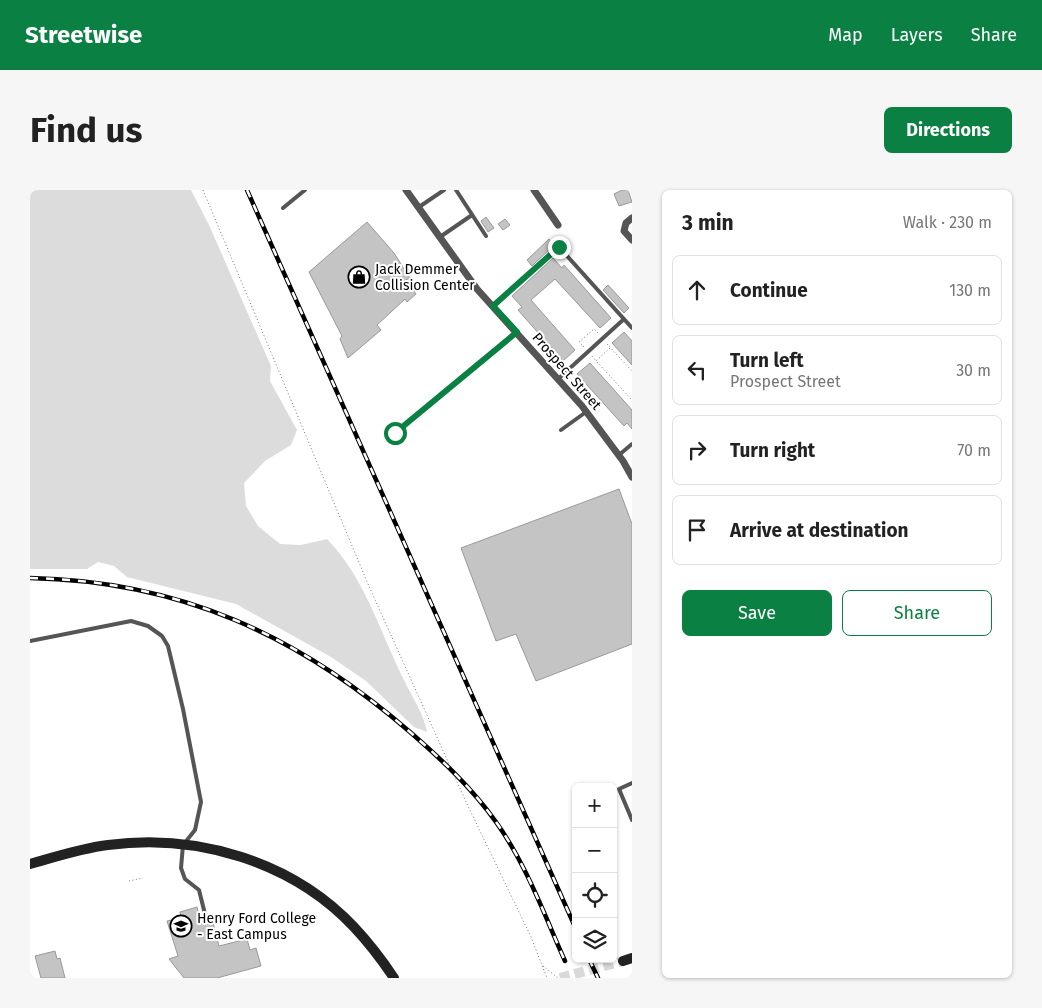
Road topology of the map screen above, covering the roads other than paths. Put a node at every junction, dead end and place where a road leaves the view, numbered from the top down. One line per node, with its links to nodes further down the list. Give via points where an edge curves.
1 (305, 190): 7 (lane)
2 (406, 190): 6 (street, Prospect Street)
3 (444, 190): 6 (lane)
4 (456, 190): 8 (lane)
5 (534, 190): 10 (street)
6 (419, 207): 11 (street, Prospect Street)
7 (284, 208)
8 (472, 215): 11 (lane); 12 (lane)
9 (632, 218): 13 (street, via 624,231)
10 (558, 225)
11 (440, 236): 14 (street, Prospect Street)
12 (486, 236)
13 (632, 240)
14 (493, 306): 15 (lane, via 559,247); 17 (street, Prospect Street)
15 (624, 319): 16 (lane); 18 (lane)
16 (632, 328)
17 (517, 332): 18 (street, Prospect Street); 21 (lane)
18 (558, 379): 19 (street, Prospect Street)
19 (586, 412): 20 (lane); 23 (street, Prospect Street)
20 (561, 430)
21 (395, 433)
22 (632, 444): 23 (lane)
23 (619, 455): 24 (street, Prospect Street)
24 (632, 475)
25 (30, 641): 28 (lane, via 131,621 148,626 162,636 168,646 181,700 201,802 195,830)
26 (632, 783): 27 (lane, via 619,789)
27 (632, 820)
28 (184, 845): 29 (main road, via 159,842 107,845); 30 (lane, via 181,868 185,879 199,890); 31 (main road, via 241,856 274,869 305,887 354,926)
29 (30, 864)
30 (206, 918)
31 (394, 978)

